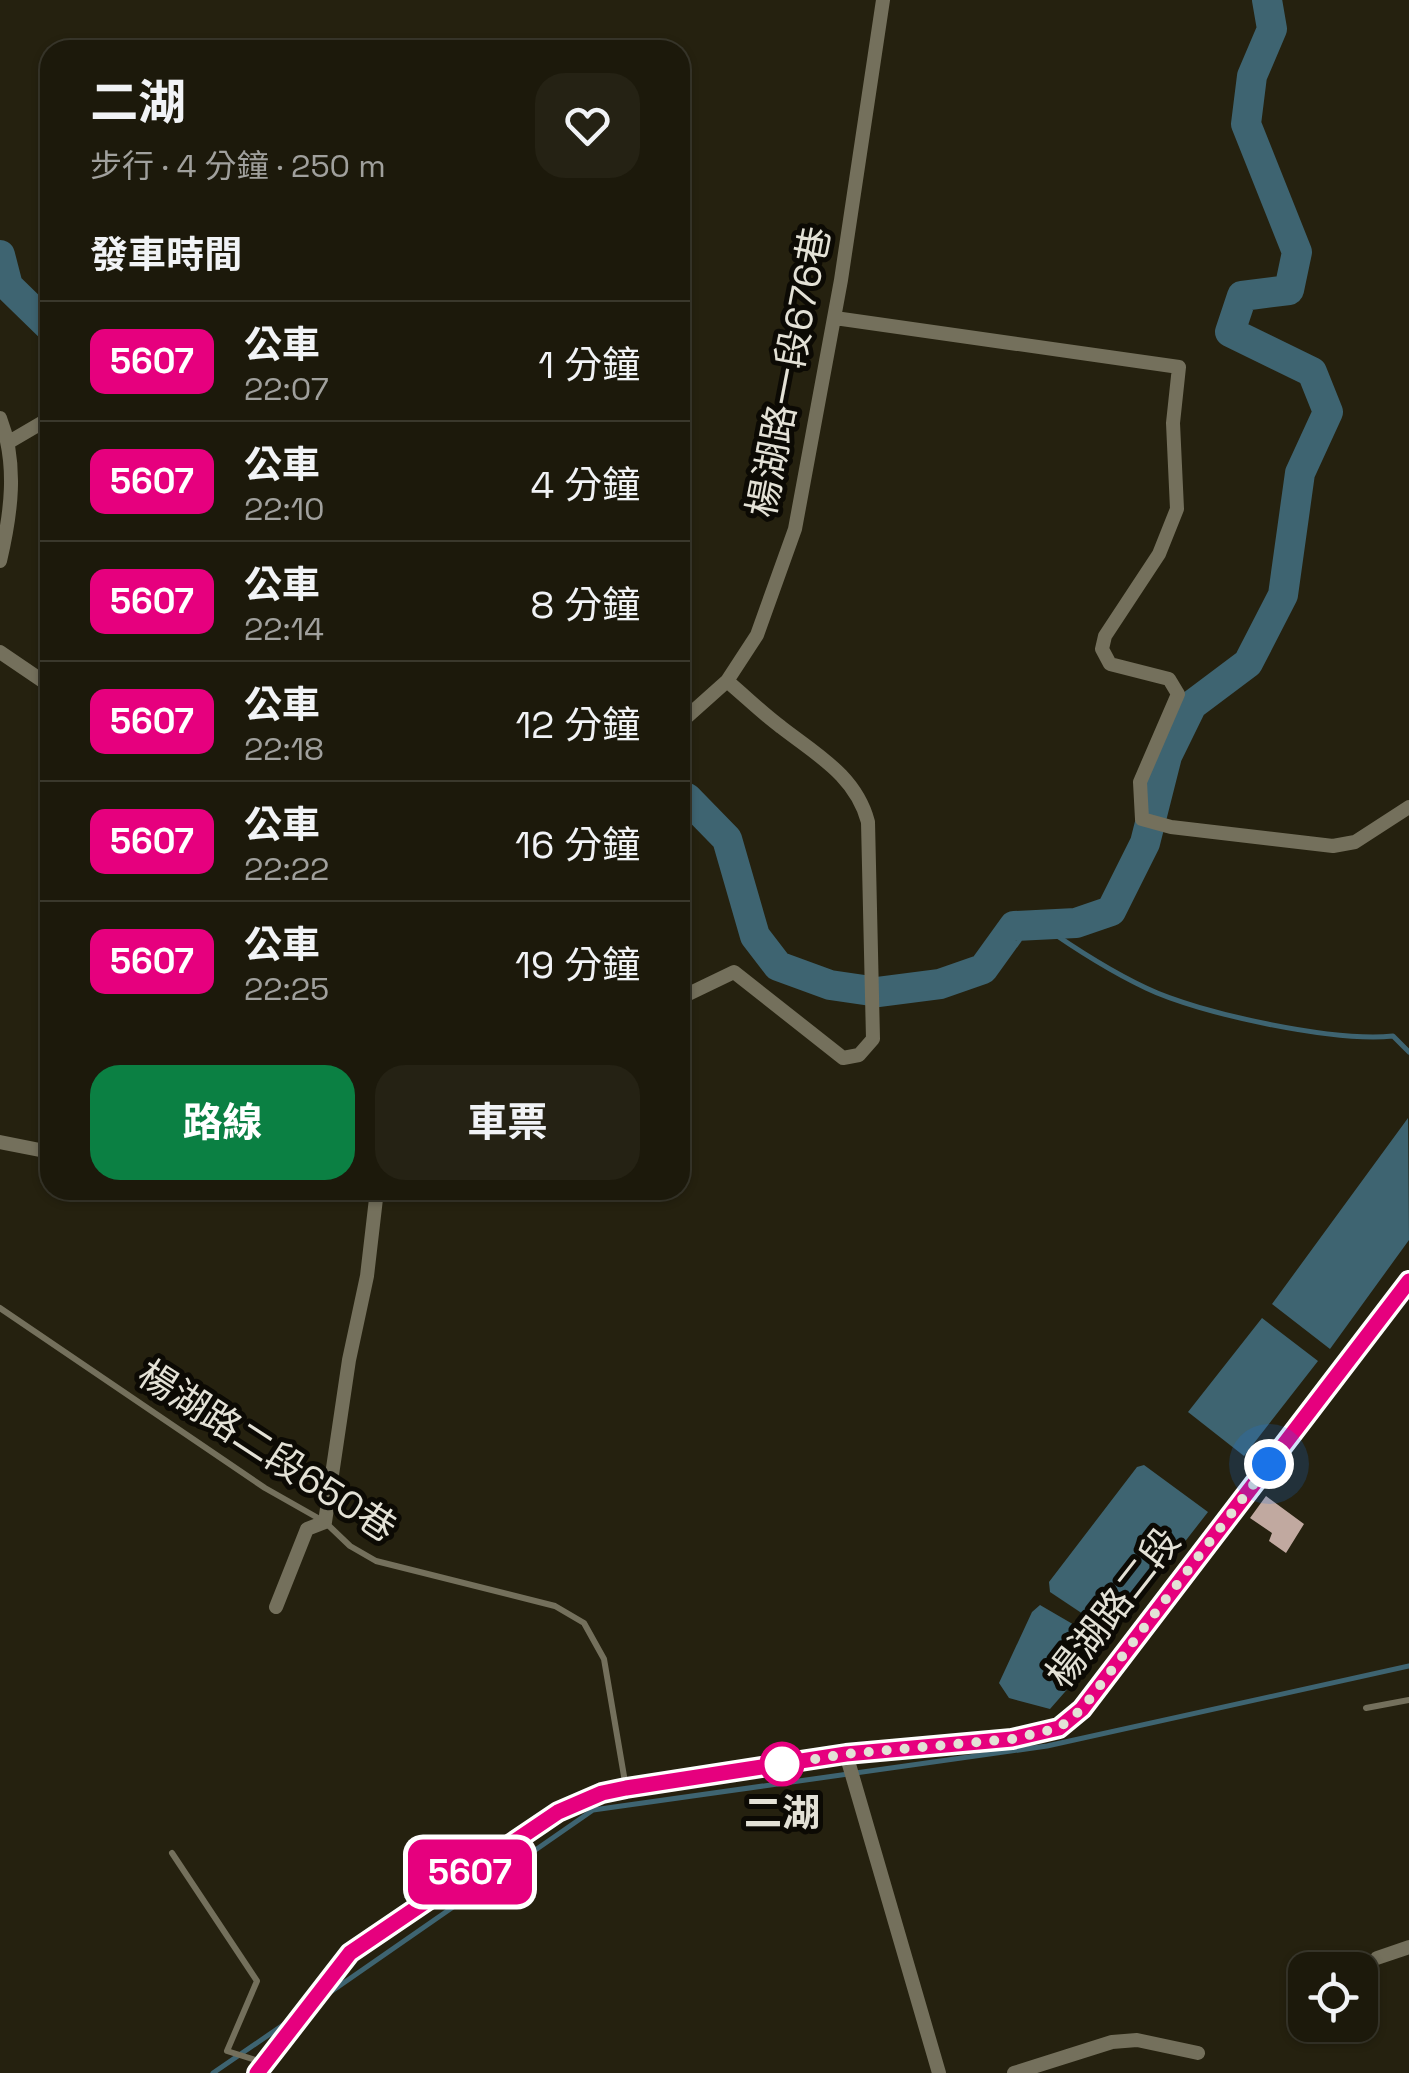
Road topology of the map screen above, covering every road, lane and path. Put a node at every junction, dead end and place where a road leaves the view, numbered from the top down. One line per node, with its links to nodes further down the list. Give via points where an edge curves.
1 (882, 0): 2 (street, 楊湖路一段676巷)
2 (834, 318): 9 (street, 楊湖路一段676巷, via 795,529 757,636); 11 (street, via 1179,367 1173,422 1178,509 1102,648 1110,664 1169,679 1178,694 1140,782 1142,818 1171,828 1333,846 1355,842)
3 (0, 418): 5 (street)
4 (40, 424): 5 (street)
5 (9, 442): 6 (street, via 11,515)
6 (1, 553)
7 (0, 652): 8 (street)
8 (40, 679)
9 (728, 681): 10 (street, 楊湖路一段676巷); 12 (street, via 835,766 864,806 873,1039 859,1055 844,1058 734,972)
10 (690, 714)
11 (1409, 806)
12 (690, 993)
13 (0, 1142): 14 (street)
14 (40, 1150)
15 (376, 1200): 18 (street)
16 (1409, 1281): 22 (street, 楊湖路二段, via 1082,1709 1059,1728 1012,1739)
17 (0, 1308): 18 (lane, 楊湖路二段650巷)
18 (325, 1522): 19 (street, via 307,1528); 23 (lane, 楊湖路二段650巷, via 376,1562 554,1606 584,1623 604,1660)
19 (276, 1607)
20 (1409, 1700): 21 (lane)
21 (1366, 1708)
22 (846, 1754): 23 (street, 楊湖路二段); 29 (street)
23 (626, 1788): 28 (street, 楊湖路二段, via 558,1812 350,1953)
24 (172, 1854): 28 (lane, via 257,1981 227,2051)
25 (1409, 1947): 26 (street)
26 (1378, 1958)
27 (1198, 2052): 30 (street, via 1112,2042)
28 (261, 2068)
29 (939, 2073)
30 (1014, 2073)

